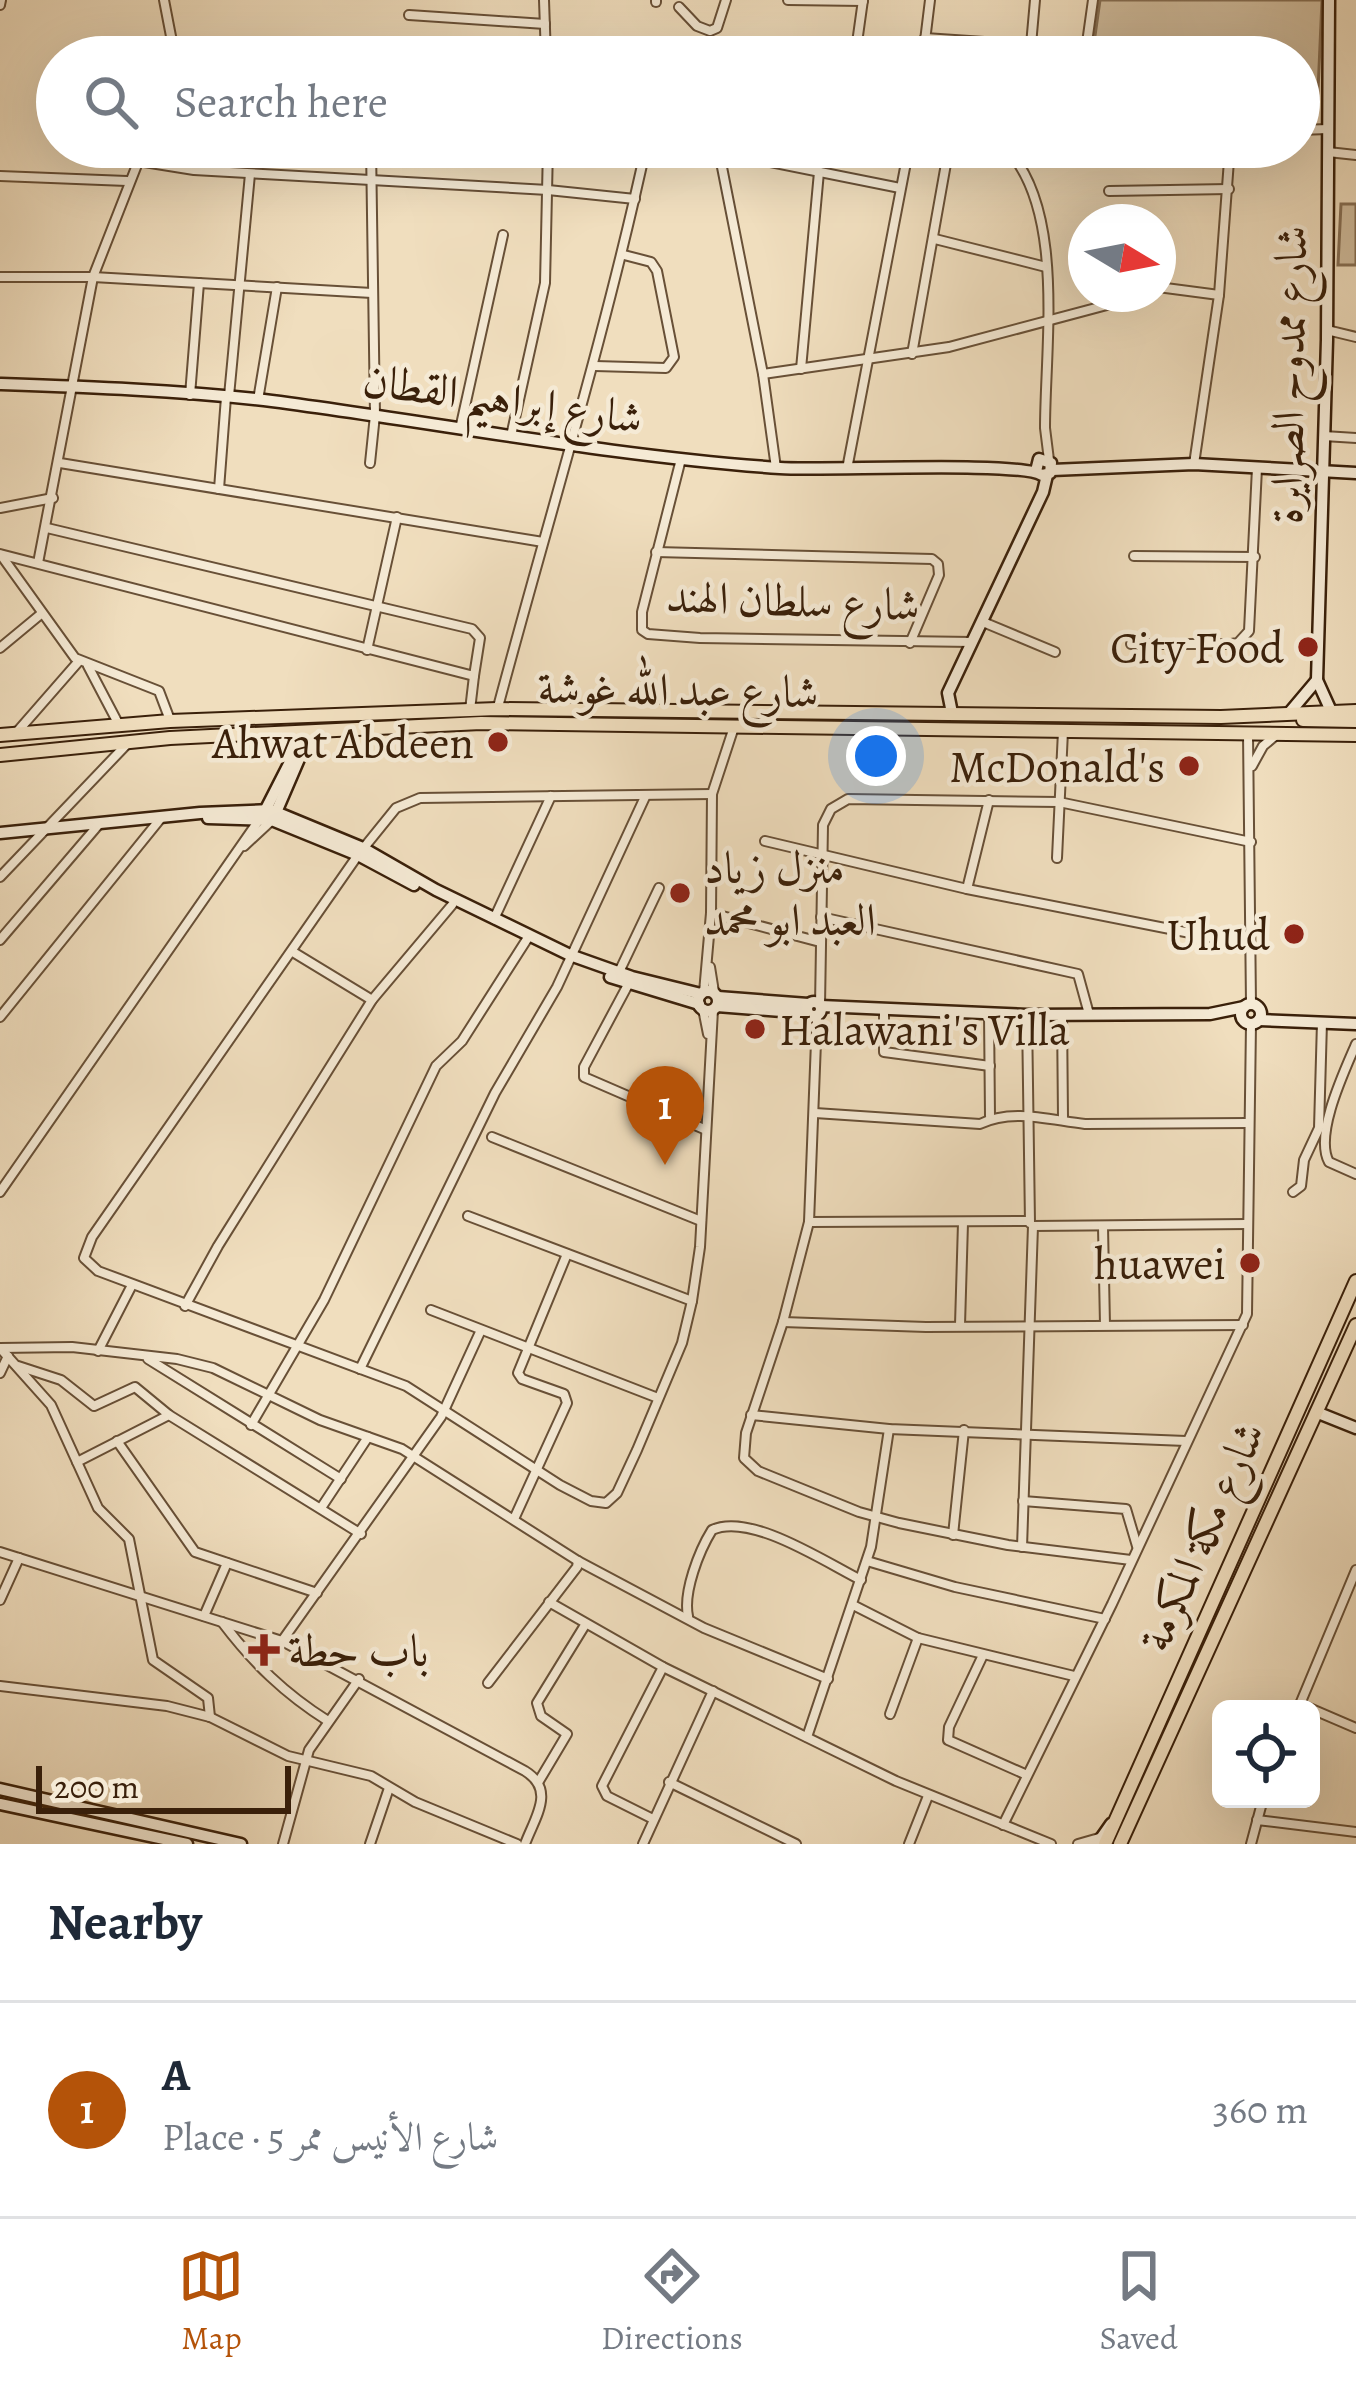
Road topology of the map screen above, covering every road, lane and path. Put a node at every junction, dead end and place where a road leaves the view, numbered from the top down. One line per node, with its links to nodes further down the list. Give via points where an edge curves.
1 (164, 0): 13 (street)
2 (544, 0): 12 (street)
3 (726, 0): 10 (street, via 710,31)
4 (788, 0): 5 (street)
5 (863, 0): 15 (street)
6 (930, 0): 16 (street)
7 (1035, 0): 17 (street)
8 (1093, 0): 18 (street)
9 (1329, 0): 20 (street, شارع ممدوح الصرايرة)
10 (680, 7)
11 (409, 16): 12 (street)
12 (544, 24): 14 (street)
13 (170, 36)
14 (545, 36)
15 (858, 36)
16 (926, 36)
17 (1031, 36)
18 (1088, 36)
19 (1320, 129): 20 (street)
20 (1328, 129): 21 (street, شارع ممدوح الصرايرة)
21 (1328, 152): 22 (street); 58 (street, شارع ممدوح الصرايرة)
22 (1356, 155)
23 (135, 168): 37 (street)
24 (198, 168): 35 (street)
25 (371, 168): 38 (street)
26 (548, 168): 41 (street)
27 (642, 168): 43 (street)
28 (722, 168): 64 (street)
29 (801, 168): 34 (street)
30 (904, 168): 39 (street)
31 (946, 168): 45 (street)
32 (1020, 168): 47 (street, via 1040,206)
33 (1229, 168): 40 (street)
34 (819, 172): 39 (street); 63 (street)
35 (250, 174): 38 (street); 51 (street)
36 (0, 176): 37 (street)
37 (128, 182): 49 (street)
38 (371, 182): 41 (street); 54 (street)
39 (900, 188): 61 (street)
40 (1228, 189): 42 (street); 55 (street)
41 (548, 190): 43 (street); 72 (street, via 544,283)
42 (1109, 191)
43 (635, 200): 46 (street)
44 (503, 235): 71 (street)
45 (935, 238): 47 (street); 60 (street)
46 (624, 255): 62 (street); 62 (street, via 657,271 674,357 658,369)
47 (1046, 267): 57 (street)
48 (0, 277): 49 (street)
49 (93, 277): 50 (street); 66 (street)
50 (199, 283): 51 (street); 67 (street)
51 (239, 285): 52 (street); 68 (street)
52 (277, 287): 54 (street); 69 (street)
53 (1176, 290): 55 (street)
54 (372, 293): 70 (street)
55 (1219, 296): 79 (street)
56 (1079, 312): 57 (street)
57 (1046, 320): 60 (street); 81 (street)
58 (1327, 330): 59 (street); 73 (street, شارع ممدوح الصرايرة)
59 (1356, 337)
60 (912, 354): 61 (street)
61 (866, 361): 63 (street); 83 (street)
62 (595, 366): 75 (street)
63 (801, 369): 64 (street)
64 (763, 374): 82 (street)
65 (0, 384): 66 (street, شارع إبراهيم القطان)
66 (73, 387): 67 (street, شارع إبراهيم القطان); 77 (street)
67 (190, 395): 68 (street, شارع إبراهيم القطان)
68 (228, 397): 69 (street, شارع إبراهيم القطان); 86 (street)
69 (258, 400): 70 (street, شارع إبراهيم القطان)
70 (375, 415): 71 (street, شارع إبراهيم القطان); 78 (street)
71 (460, 429): 72 (street, شارع إبراهيم القطان)
72 (512, 436): 75 (street, شارع إبراهيم القطان)
73 (1324, 436): 74 (street); 84 (street, شارع ممدوح الصرايرة)
74 (1356, 438)
75 (570, 445): 76 (street, شارع إبراهيم القطان); 91 (street)
76 (681, 458): 82 (street, شارع إبراهيم القطان); 92 (street, شارع سلطان الهند)
77 (60, 463): 86 (street); 87 (street)
78 (370, 463)
79 (1194, 464): 80 (street, شارع إبراهيم القطان); 81 (street, شارع إبراهيم القطان)
80 (1257, 466): 84 (street, شارع إبراهيم القطان); 95 (street)
81 (1044, 467): 83 (street, شارع إبراهيم القطان); 99 (street, شارع سلطان الهند)
82 (776, 468): 83 (street, شارع إبراهيم القطان)
83 (847, 471)
84 (1322, 471): 85 (street, شارع إبراهيم القطان); 108 (street, شارع ممدوح الصرايرة)
85 (1356, 473)
86 (219, 489): 89 (street)
87 (53, 497): 88 (street); 90 (street)
88 (0, 508)
89 (397, 518): 91 (street); 97 (street)
90 (47, 528): 96 (street); 97 (street)
91 (542, 542): 109 (street)
92 (656, 552): 101 (street, شارع سلطان الهند, via 640,622 648,634); 101 (street, via 932,559 939,575)
93 (0, 554): 96 (street); 98 (street)
94 (1134, 556): 95 (street)
95 (1255, 557): 102 (street, via 1252,621 1238,643)
96 (38, 563): 104 (street)
97 (379, 607): 104 (street); 107 (street, via 472,629 480,638)
98 (41, 614): 103 (street); 106 (street)
99 (983, 622): 100 (street, شارع سلطان الهند); 105 (street)
100 (973, 642): 101 (street, شارع سلطان الهند); 113 (street, شارع سلطان الهند, via 948,693)
101 (910, 643)
102 (1131, 644)
103 (0, 648)
104 (367, 650): 107 (street)
105 (1054, 652)
106 (83, 663): 116 (street, via 159,691); 118 (street); 124 (street)
107 (474, 676): 110 (street)
108 (1317, 680): 111 (street, شارع ممدوح الصرايرة); 114 (street)
109 (497, 709): 110 (main road, شارع عبد الله غوشة); 113 (main road, شارع عبد الله غوشة)
110 (470, 710): 116 (main road, شارع عبد الله غوشة)
111 (1331, 711): 112 (main road, شارع عبد الله غوشة); 114 (main road, شارع عبد الله غوشة)
112 (1356, 711)
113 (952, 712): 115 (main road, شارع عبد الله غوشة)
114 (1290, 712): 115 (main road, شارع عبد الله غوشة)
115 (1221, 717): 117 (main road)
116 (170, 721): 118 (main road, شارع عبد الله غوشة)
117 (1356, 721)
118 (119, 725): 124 (main road, شارع عبد الله غوشة)
119 (735, 726): 120 (main road, شارع عبد الله غوشة); 122 (main road, شارع عبد الله غوشة); 131 (street)
120 (318, 730): 121 (main road, شارع عبد الله غوشة); 136 (street)
121 (287, 731): 128 (main road, شارع عبد الله غوشة); 136 (street, via 296,736 295,749)
122 (1063, 731): 123 (main road, شارع عبد الله غوشة); 135 (street)
123 (1248, 733): 125 (main road, شارع عبد الله غوشة); 130 (street)
124 (16, 734): 126 (main road, شارع عبد الله غوشة)
125 (1277, 734): 127 (main road, شارع عبد الله غوشة); 130 (street)
126 (0, 735)
127 (1356, 735)
128 (129, 742): 129 (main road, شارع عبد الله غوشة); 139 (street)
129 (0, 755)
130 (1251, 768): 142 (street)
131 (712, 794): 133 (street); 150 (street)
132 (551, 796): 133 (street); 143 (street, via 410,799); 152 (street)
133 (645, 796): 158 (street)
134 (989, 800): 135 (street); 144 (street, via 848,799 827,815); 148 (street)
135 (1059, 802): 142 (street); 145 (street)
136 (269, 815): 137 (street); 143 (street); 185 (street)
137 (160, 818): 138 (street); 170 (street)
138 (100, 823): 139 (street); 154 (street)
139 (49, 828): 140 (street); 146 (street)
140 (0, 832)
141 (765, 841): 144 (street)
142 (1251, 842): 156 (street)
143 (360, 852): 149 (street); 152 (street); 157 (street)
144 (822, 857): 148 (street); 151 (street)
145 (1057, 858)
146 (0, 878)
147 (658, 888): 159 (street)
148 (967, 890): 156 (street)
149 (452, 905): 153 (street); 161 (street)
150 (711, 913): 155 (street); 162 (street)
151 (821, 917): 155 (street); 167 (street, via 1074,973)
152 (494, 919): 153 (street)
153 (527, 939): 158 (street); 207 (street, via 462,1041 436,1066)
154 (0, 940)
155 (820, 942): 163 (street)
156 (1251, 945): 168 (street)
157 (293, 952): 161 (street); 196 (street, via 87,1246 92,1268)
158 (569, 958): 159 (street); 213 (street)
159 (617, 976): 160 (street)
160 (630, 980): 162 (street); 182 (street, via 584,1077)
161 (372, 1000): 198 (street)
162 (708, 1001): 163 (street); 182 (street)
163 (814, 1009): 164 (street); 177 (street)
164 (884, 1010): 165 (street); 174 (street, via 884,1052)
165 (989, 1014): 169 (street); 174 (street)
166 (1062, 1014): 167 (street); 169 (street); 180 (street)
167 (1089, 1014): 168 (street)
168 (1251, 1014): 171 (street); 181 (street)
169 (1027, 1015): 179 (street)
170 (0, 1017)
171 (1322, 1021): 172 (street); 175 (street)
172 (1356, 1024)
173 (1356, 1044): 176 (street)
174 (990, 1066): 178 (street)
175 (1321, 1079): 176 (street); 186 (street, via 1318,1135)
176 (1340, 1083): 184 (street, via 1324,1152)
177 (815, 1113): 178 (street, via 980,1124); 189 (street)
178 (990, 1116): 179 (street)
179 (1027, 1116): 180 (street); 191 (street)
180 (1063, 1117): 181 (street, via 1085,1124)
181 (1248, 1123): 192 (street)
182 (704, 1129): 188 (street)
183 (492, 1136): 188 (street)
184 (1356, 1174)
185 (0, 1192)
186 (1293, 1192)
187 (468, 1216): 194 (street)
188 (701, 1221): 197 (street)
189 (808, 1222): 190 (street); 200 (street)
190 (963, 1223): 191 (street); 202 (street)
191 (1031, 1224): 193 (street); 201 (street)
192 (1248, 1224): 193 (street); 204 (street)
193 (1103, 1227): 203 (street)
194 (567, 1254): 197 (street); 208 (street)
195 (1356, 1281): 290 (main road, شارع مكة المكرمة)
196 (132, 1285): 198 (street); 210 (street)
197 (692, 1301): 216 (street)
198 (185, 1306): 207 (street)
199 (431, 1310): 206 (street)
200 (783, 1322): 202 (street); 220 (street)
201 (1029, 1324): 202 (street); 203 (street); 225 (street)
202 (961, 1325)
203 (1106, 1325): 204 (street)
204 (1243, 1325): 228 (street)
205 (1356, 1325): 218 (main road, شارع مكة المكرمة)
206 (481, 1330): 208 (street); 217 (street)
207 (299, 1345): 213 (street); 215 (street)
208 (528, 1347): 216 (street); 231 (street, via 519,1377 567,1398)
209 (3, 1350): 210 (street); 212 (street); 214 (street)
210 (98, 1351): 211 (street)
211 (146, 1358): 215 (street, via 213,1368); 221 (street)
212 (17, 1366): 219 (street, via 61,1380 94,1406 135,1387); 230 (street, via 51,1405)
213 (360, 1369): 217 (street)
214 (0, 1373)
215 (269, 1396): 221 (street); 226 (street)
216 (658, 1398): 231 (street, via 612,1499 591,1501)
217 (445, 1409): 229 (street); 231 (street)
218 (1316, 1412): 222 (street); 301 (main road, شارع مكة المكرمة)
219 (170, 1415): 227 (street); 234 (street)
220 (752, 1415): 223 (street); 235 (street, via 742,1452 752,1467)
221 (251, 1425): 232 (street)
222 (1356, 1428)
223 (889, 1429): 224 (street); 235 (street)
224 (964, 1430): 225 (street); 238 (street)
225 (1023, 1433): 228 (street); 233 (street)
226 (368, 1437): 229 (street); 232 (street)
227 (117, 1441): 230 (street); 246 (street, via 184,1540)
228 (1186, 1441): 239 (street)
229 (416, 1456): 236 (street); 237 (street)
230 (76, 1462): 250 (street, via 98,1508 129,1540)
231 (538, 1472): 236 (street)
232 (341, 1479): 234 (street)
233 (1024, 1501): 239 (street, via 1126,1509); 240 (street)
234 (321, 1508): 237 (street)
235 (878, 1518): 238 (street); 245 (street)
236 (514, 1519): 244 (street)
237 (361, 1534): 249 (street)
238 (953, 1534): 240 (street)
239 (1138, 1546): 243 (street)
240 (1022, 1547): 243 (street)
241 (0, 1552): 242 (street)
242 (19, 1558): 250 (street); 251 (street)
243 (1131, 1560): 256 (street)
244 (578, 1561): 252 (street); 255 (street)
245 (867, 1561): 248 (street); 256 (street)
246 (227, 1563): 249 (street); 254 (street)
247 (1356, 1570): 269 (street)
248 (861, 1580): 253 (street); 255 (street, via 764,1533 717,1527 704,1543)
249 (317, 1593): 260 (street)
250 (141, 1597): 254 (street); 272 (street, via 153,1660 208,1698)
251 (0, 1600)
252 (549, 1602): 258 (street); 266 (street)
253 (853, 1605): 259 (street); 265 (street)
254 (204, 1616): 257 (street)
255 (688, 1617): 265 (street)
256 (1105, 1619): 263 (street)
257 (222, 1622): 260 (street); 273 (street, via 251,1661)
258 (585, 1625): 262 (street); 278 (street, via 537,1706 567,1734)
259 (918, 1638): 261 (street); 270 (street)
260 (282, 1641): 264 (street)
261 (983, 1655): 263 (street); 277 (street, via 948,1740)
262 (663, 1667): 268 (street); 285 (street, via 602,1786)
263 (1074, 1676): 277 (street)
264 (359, 1679): 273 (street); 278 (street)
265 (828, 1679): 275 (street)
266 (488, 1683)
267 (0, 1686): 272 (street)
268 (713, 1690): 275 (street); 279 (street)
269 (1302, 1700)
270 (890, 1714)
271 (1320, 1715): 274 (street)
272 (210, 1717): 276 (street)
273 (328, 1721): 276 (street)
274 (1356, 1728)
275 (807, 1737): 282 (street)
276 (305, 1760): 280 (street, via 357,1771); 293 (street)
277 (1027, 1774): 287 (street)
278 (539, 1781): 295 (street, via 542,1805)
279 (669, 1782): 285 (street); 297 (street)
280 (389, 1788): 294 (street); 295 (street)
281 (0, 1790): 292 (street)
282 (928, 1796): 287 (street); 298 (street)
283 (0, 1804): 291 (street)
284 (1260, 1808): 286 (street)
285 (653, 1819): 296 (street)
286 (1257, 1820): 288 (street); 302 (street)
287 (1003, 1825): 299 (street)
288 (1342, 1830): 289 (street); 303 (street)
289 (1356, 1832)
290 (1100, 1842): 300 (street)
291 (187, 1844)
292 (241, 1844)
293 (283, 1844)
294 (370, 1844)
295 (521, 1844)
296 (643, 1844)
297 (796, 1844)
298 (910, 1844)
299 (1050, 1844)
300 (1078, 1844)
301 (1120, 1844)
302 (1251, 1844)
303 (1339, 1844)

